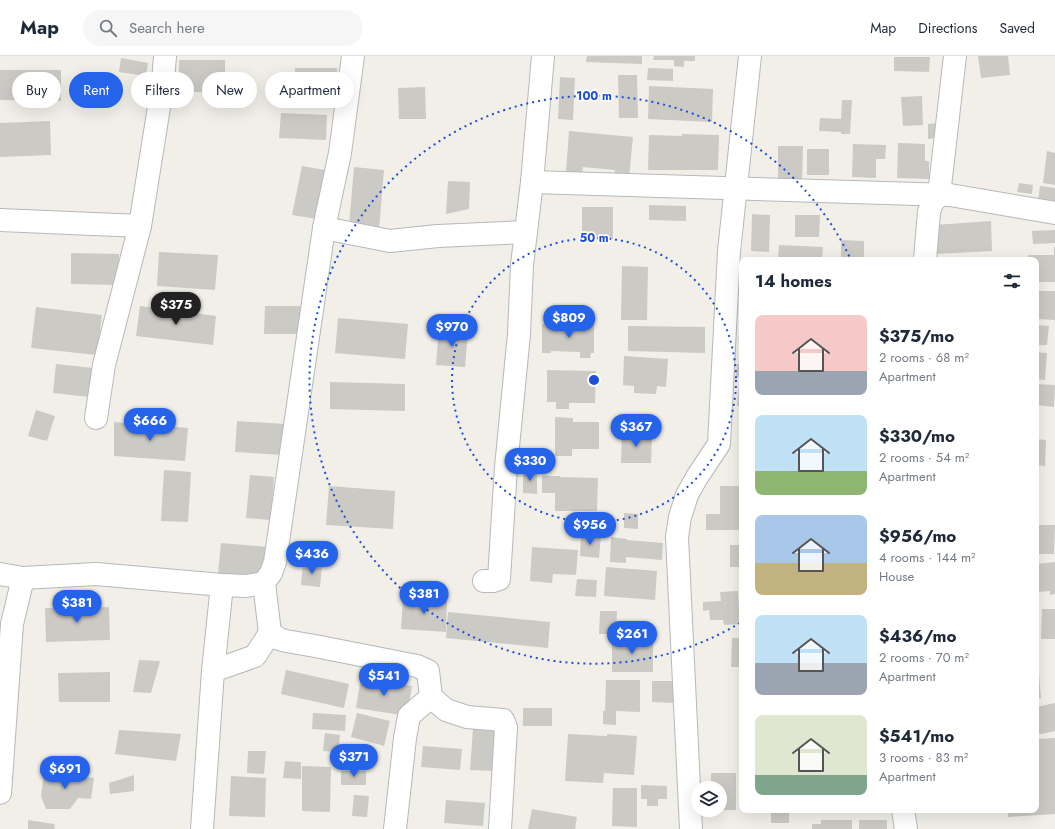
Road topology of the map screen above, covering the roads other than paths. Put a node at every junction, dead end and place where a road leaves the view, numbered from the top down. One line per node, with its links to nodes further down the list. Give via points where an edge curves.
1 (165, 56): 11 (street)
2 (353, 56): 12 (street, via 340,153)
3 (543, 56): 6 (street)
4 (750, 56): 7 (street)
5 (955, 56): 8 (street)
6 (532, 182): 7 (street); 13 (street)
7 (735, 188): 8 (street); 29 (street, via 729,251 719,444 687,495 677,537)
8 (939, 195): 9 (street); 14 (street, via 929,212)
9 (1055, 213)
10 (0, 220): 11 (street)
11 (140, 226): 15 (street, via 104,366)
12 (324, 228): 13 (street, via 390,241); 19 (street, via 275,562)
13 (526, 232): 18 (street, via 499,578)
14 (925, 257)
15 (96, 418)
16 (0, 574): 17 (street)
17 (23, 578): 20 (street, via 96,574); 24 (street, via 12,624)
18 (484, 581)
19 (264, 583): 20 (street, via 246,586); 21 (street)
20 (222, 585): 22 (street)
21 (270, 632): 22 (street, via 255,656); 23 (street, via 286,641 417,666 428,671)
22 (213, 671): 26 (street)
23 (431, 698): 27 (street, via 409,716); 28 (street, via 446,710 467,717 503,720 506,727)
24 (0, 794)
25 (903, 813): 30 (street)
26 (202, 829)
27 (395, 829)
28 (500, 829)
29 (691, 829)
30 (906, 829)

